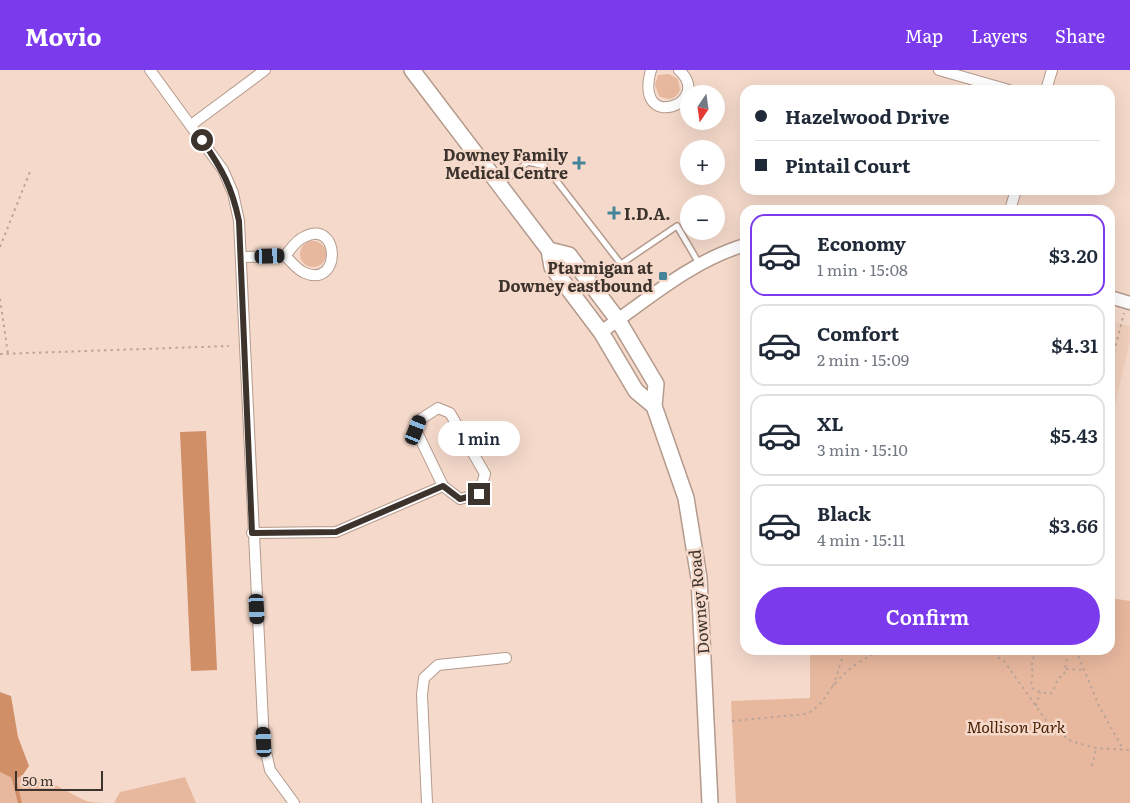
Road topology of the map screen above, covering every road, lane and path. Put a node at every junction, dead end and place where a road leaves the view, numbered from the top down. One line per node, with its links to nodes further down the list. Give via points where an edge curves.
1 (150, 70): 10 (street)
2 (266, 70): 10 (street)
3 (412, 70): 12 (main road, Downey Road)
4 (651, 70): 5 (street, via 648,94 655,104 667,108 680,104 687,93 687,80)
5 (679, 70)
6 (939, 70): 8 (street)
7 (1052, 70): 9 (street)
8 (992, 85)
9 (1048, 85)
10 (191, 125): 17 (street, via 223,170 233,193)
11 (31, 169): 14 (path)
12 (499, 184): 15 (main road, Downey Road); 18 (lane, via 528,162 545,166 621,264 677,226)
13 (740, 246): 18 (street, via 724,251)
14 (0, 247)
15 (549, 250): 22 (main road, Downey Road, via 569,255); 23 (main road, Downey Road, via 552,267)
16 (285, 256): 16 (street, via 310,274 329,267 333,254 324,237 312,234 300,239); 17 (street)
17 (241, 257): 30 (street)
18 (700, 265): 22 (street, via 664,286)
19 (0, 299): 27 (path)
20 (1115, 300): 21 (street)
21 (1129, 302): 25 (path)
22 (618, 320): 23 (street); 28 (main road, Downey Road, via 656,384)
23 (601, 332): 28 (main road, Downey Road, via 636,391)
24 (229, 346): 27 (path)
25 (1115, 349)
26 (0, 354): 27 (path)
27 (8, 354)
28 (654, 406): 50 (main road, Downey Road, via 686,498 699,578)
29 (443, 486): 29 (street, via 460,499 479,494 485,474 450,413 438,408 421,419 416,430); 30 (street, via 336,532)
30 (252, 533): 48 (street, via 264,742 270,770)
31 (843, 655): 40 (path)
32 (872, 655): 40 (path, via 838,680)
33 (995, 655): 42 (path, via 1004,661)
34 (1034, 655): 41 (path, via 1031,685)
35 (1068, 655): 38 (path)
36 (1078, 655): 39 (path)
37 (506, 658): 49 (street, via 438,665 424,678)
38 (1066, 669): 39 (path); 41 (path, via 1064,676 1058,678 1053,692)
39 (1084, 670): 45 (path)
40 (832, 689): 43 (path, via 816,709 806,714)
41 (1040, 692): 42 (path)
42 (1036, 706): 44 (path, via 1050,726 1071,741)
43 (732, 720)
44 (1096, 748): 45 (path); 47 (path)
45 (1123, 750): 46 (path)
46 (1130, 750)
47 (1092, 766)
48 (294, 803)
49 (427, 803)
50 (710, 803)

